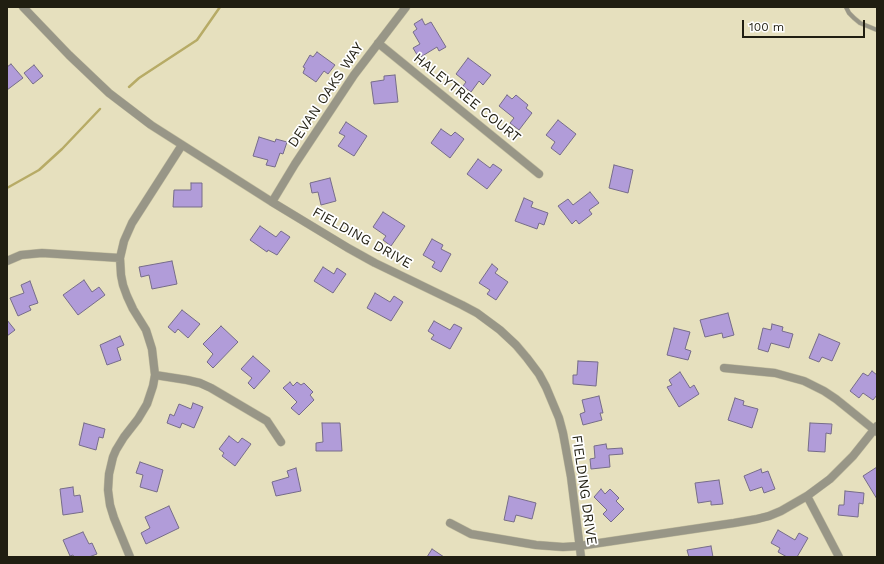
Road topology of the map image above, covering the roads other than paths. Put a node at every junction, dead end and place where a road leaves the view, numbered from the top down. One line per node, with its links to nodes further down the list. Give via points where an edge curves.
1 (24, 7): 6 (street, FIELDING DRIVE, via 109,93)
2 (406, 7): 5 (street, DEVAN OAKS WAY)
3 (846, 7): 4 (lane, via 849,14 860,23)
4 (877, 30)
5 (378, 43): 7 (street, HALEYTREE COURT); 8 (street, DEVAN OAKS WAY, via 339,97)
6 (182, 145): 8 (street, FIELDING DRIVE); 9 (street, via 132,223)
7 (539, 174)
8 (272, 202): 17 (street, FIELDING DRIVE, via 375,263 477,313 524,353 539,374 560,418)
9 (120, 258): 10 (street, via 42,253 21,255); 12 (street, via 123,286 146,330 152,349)
10 (7, 261)
11 (724, 368): 13 (street, via 775,373 804,381 836,399)
12 (155, 375): 14 (street, via 188,380 211,388 267,421); 18 (street, via 147,404 116,450 109,479 110,505)
13 (876, 429): 15 (street, via 854,456)
14 (281, 442)
15 (807, 496): 17 (street, via 781,511 757,519); 20 (street)
16 (450, 523): 17 (street, via 471,534 548,546)
17 (579, 546): 19 (street, FIELDING DRIVE)
18 (130, 557)
19 (581, 557)
20 (839, 557)

